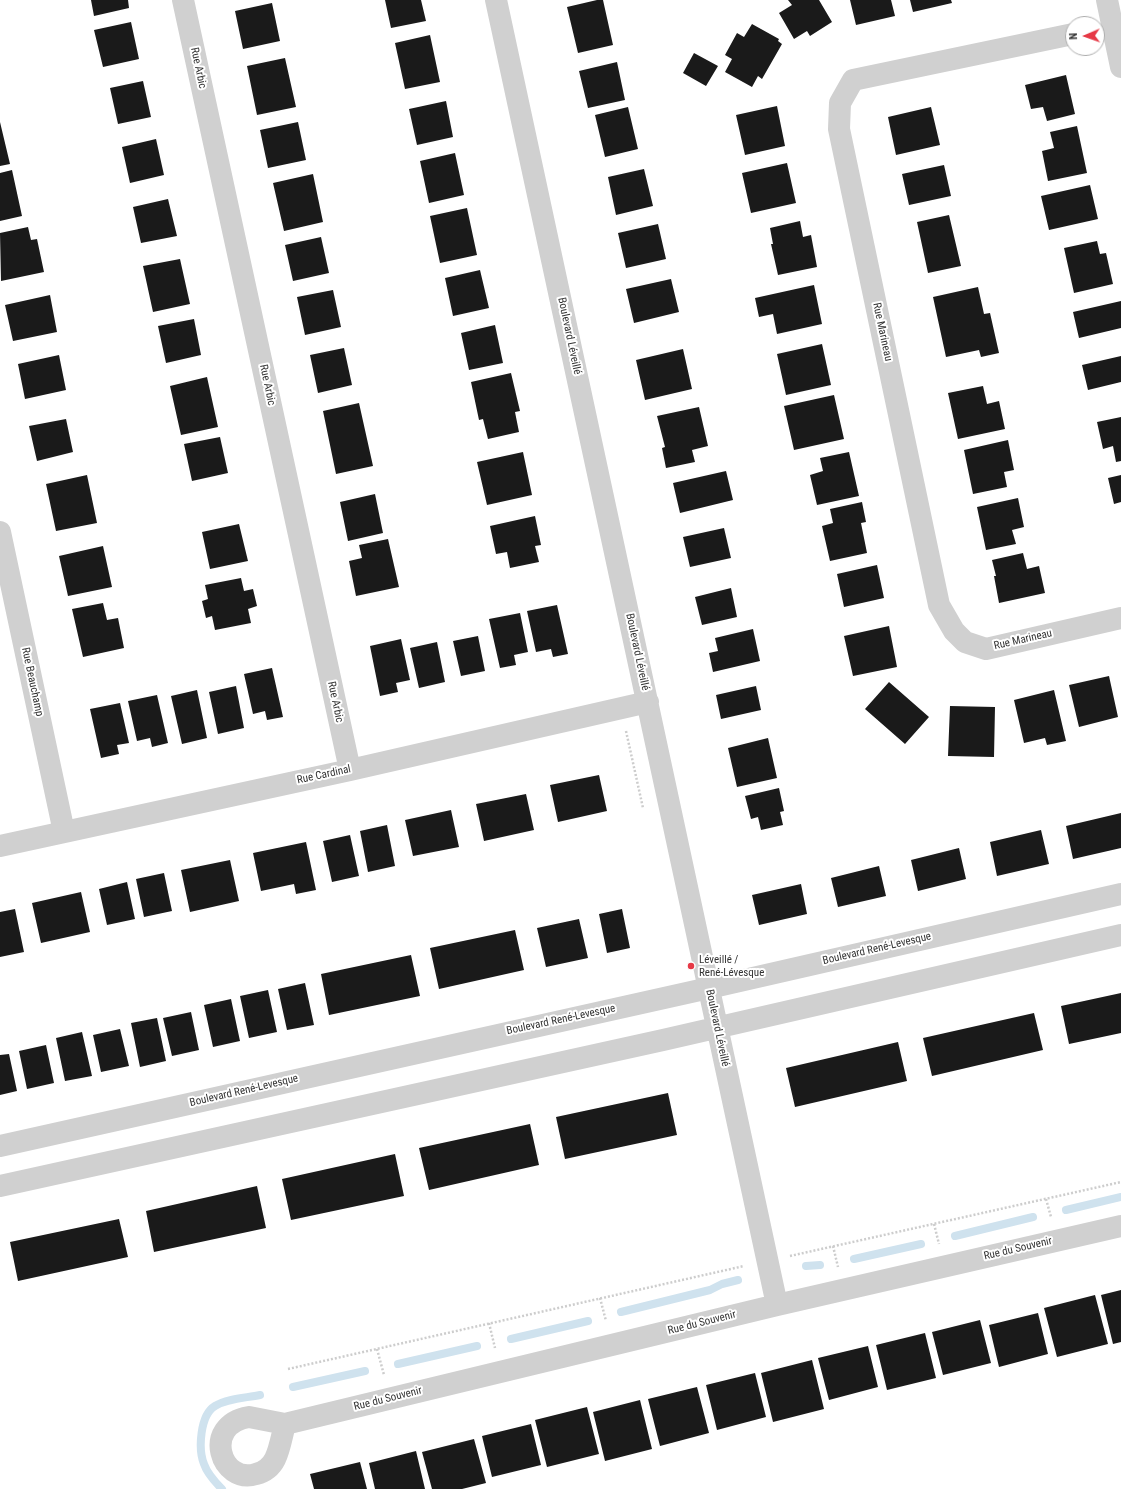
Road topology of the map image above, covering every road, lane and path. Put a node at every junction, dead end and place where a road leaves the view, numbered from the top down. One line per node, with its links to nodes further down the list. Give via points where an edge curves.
1 (183, 0): 10 (street, Rue Arbic)
2 (496, 0): 9 (street, Boulevard Léveillé)
3 (1107, 0): 4 (street)
4 (1105, 28): 6 (street)
5 (1065, 36): 8 (street, Rue Marineau, via 853,80 840,103 839,129 939,605 954,631 965,642 986,649)
6 (1121, 67)
7 (0, 532): 11 (street, Rue Beauchamp)
8 (1121, 618)
9 (648, 702): 10 (street, Rue Cardinal); 15 (street, Boulevard Léveillé)
10 (350, 770): 11 (street, Rue Cardinal)
11 (64, 832): 12 (street, Rue Cardinal)
12 (0, 846)
13 (1121, 894): 15 (street, Boulevard René-Levesque)
14 (1121, 935): 16 (street)
15 (709, 988): 16 (street, Boulevard Léveillé); 17 (street, Boulevard René-Levesque)
16 (716, 1027): 19 (street); 21 (street, Boulevard Léveillé)
17 (0, 1146)
18 (1121, 1182): 21 (path)
19 (0, 1186)
20 (1121, 1226): 22 (street, Rue du Souvenir)
21 (767, 1261): 22 (street, Boulevard Léveillé); 23 (path)
22 (777, 1305): 24 (street, Rue du Souvenir)
23 (288, 1369)
24 (285, 1424)

